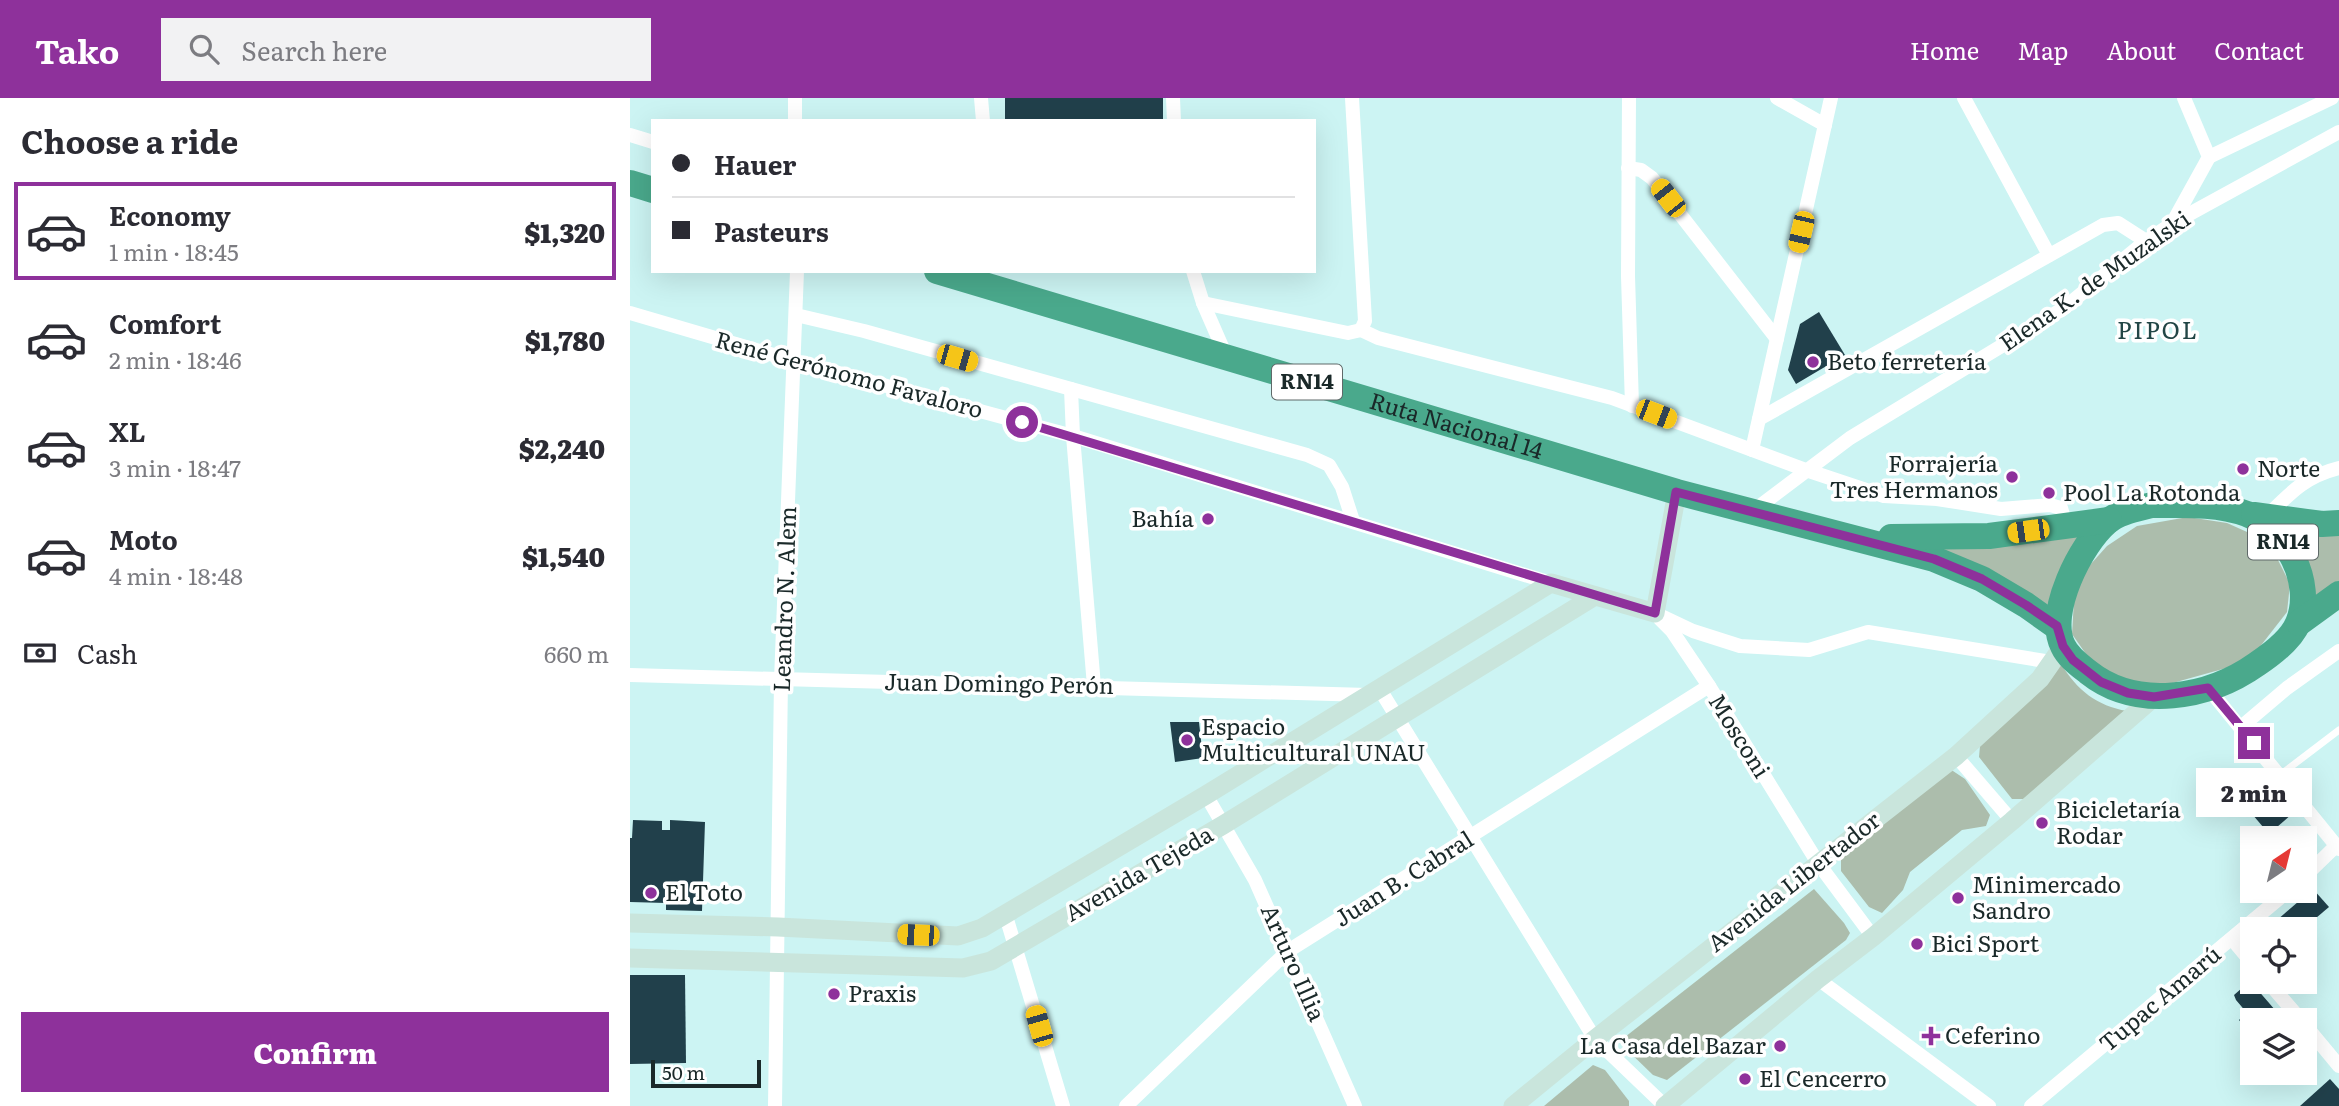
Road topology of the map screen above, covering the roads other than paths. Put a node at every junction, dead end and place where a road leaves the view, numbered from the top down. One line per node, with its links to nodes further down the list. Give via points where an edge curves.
1 (795, 98): 11 (street)
2 (981, 98): 12 (street)
3 (1173, 98): 13 (street)
4 (1352, 98): 32 (street, via 1365,321)
5 (1629, 98): 19 (street)
6 (1777, 98): 14 (street)
7 (1831, 98): 14 (street)
8 (1964, 98): 24 (street)
9 (2183, 98): 18 (street)
10 (2332, 98): 18 (street)
11 (795, 119)
12 (983, 119)
13 (1174, 119)
14 (1825, 125): 33 (street)
15 (2339, 132): 22 (street, Elena K. de Muzalski)
16 (630, 135): 17 (street)
17 (651, 141)
18 (2209, 157): 22 (street)
19 (1629, 168): 33 (street, via 1652,178); 37 (street)
20 (630, 183): 21 (highway)
21 (651, 189)
22 (2173, 223): 23 (street, Elena K. de Muzalski)
23 (2146, 241): 24 (street, via 2118,223 2103,225); 42 (street, Elena K. de Muzalski, via 2064,308 1850,438)
24 (2049, 255): 38 (street)
25 (797, 273): 31 (street, Leandro N. Alem)
26 (951, 273): 28 (highway, Ruta Nacional 14 / RN14)
27 (1193, 273): 29 (street)
28 (971, 276): 34 (highway, Ruta Nacional 14 / RN14)
29 (1203, 303): 32 (street, via 1348,333); 34 (street)
30 (630, 313): 35 (street, René Gerónomo Favaloro)
31 (796, 315): 35 (street, Leandro N. Alem); 36 (street)
32 (1360, 330): 37 (street)
33 (1777, 339): 38 (street)
34 (1227, 358): 43 (highway, Ruta Nacional 14 / RN14)
35 (794, 361): 39 (street, René Gerónomo Favaloro); 59 (street, Leandro N. Alem)
36 (1071, 389): 39 (street); 47 (street, via 1329,465 1342,486)
37 (1632, 405): 40 (street)
38 (1759, 419): 40 (street)
39 (1073, 436): 47 (street, René Gerónomo Favaloro); 60 (street)
40 (1752, 450): 42 (street)
41 (2339, 468): 45 (street, via 2300,484)
42 (1806, 470): 44 (street, Elena K. de Muzalski); 49 (street, via 1884,496 2001,509 2049,505 2061,508)
43 (1676, 492): 44 (highway, Ruta Nacional 14 / RN14); 54 (main road)
44 (1753, 511): 50 (highway, Ruta Nacional 14 / RN14)
45 (2257, 515): 46 (highway, Ruta Nacional 14 / RN14, via 2207,505 2152,505); 48 (highway, Ruta Nacional 14 / RN14); 55 (highway, Ruta Nacional 14 / RN14, via 2297,565 2304,596)
46 (2109, 520): 49 (highway, Ruta Nacional 14 / RN14); 56 (highway, via 2095,534 2066,587)
47 (1353, 521): 51 (street, René Gerónomo Favaloro)
48 (2339, 523)
49 (2066, 525): 50 (highway, Ruta Nacional 14 / RN14, via 1989,536)
50 (1859, 538): 56 (highway, Ruta Nacional 14 / RN14, via 1934,559 1982,579 2026,605)
51 (1550, 583): 53 (main road); 63 (main road, Avenida Tejeda)
52 (2339, 594): 55 (highway, Ruta Nacional 14 / RN14)
53 (1594, 596): 54 (main road); 65 (main road, Avenida Tejeda)
54 (1655, 613): 56 (street, via 1740,646 1809,650 1868,632); 61 (street, Mosconi)
55 (2299, 623): 62 (highway, Ruta Nacional 14 / RN14, via 2266,658 2241,675)
56 (2057, 645): 64 (highway, Ruta Nacional 14 / RN14, via 2101,682); 68 (main road, Avenida Libertador, via 2040,679)
57 (2339, 651): 66 (street)
58 (630, 675): 59 (street, Juan Domingo Perón)
59 (781, 680): 60 (street, Juan Domingo Perón); 80 (street, Leandro N. Alem)
60 (1094, 686): 63 (street, Juan Domingo Perón)
61 (1709, 686): 73 (street, Juan B. Cabral); 75 (street, Mosconi)
62 (2208, 688): 64 (highway, Ruta Nacional 14 / RN14); 66 (street)
63 (1373, 692): 65 (street); 70 (main road, Avenida Tejeda)
64 (2154, 697): 71 (main road)
65 (1398, 718): 72 (main road, Avenida Tejeda); 73 (street)
66 (2241, 727): 69 (street)
67 (2339, 730): 69 (lane)
68 (1956, 756): 71 (street); 75 (main road, Avenida Libertador)
69 (2280, 775): 74 (street)
70 (1206, 795): 72 (street, Arturo Illia); 78 (main road, Avenida Tejeda)
71 (2012, 821): 81 (main road)
72 (1223, 825): 83 (main road, Avenida Tejeda); 85 (street, Arturo Illia)
73 (1470, 838): 85 (street, Juan B. Cabral); 91 (street)
74 (2337, 848): 76 (street)
75 (1818, 863): 81 (street, Mosconi); 91 (main road, Avenida Libertador)
76 (2317, 866)
77 (2274, 903): 82 (street, Tupac Amarú)
78 (1005, 913): 80 (main road, Avenida Tejeda, via 958,936); 83 (street)
79 (630, 923): 80 (main road, Avenida Tejeda)
80 (778, 927): 87 (street, Leandro N. Alem)
81 (1873, 937): 88 (main road)
82 (2232, 939): 84 (street); 101 (street, Tupac Amarú)
83 (1015, 946): 87 (main road, Avenida Tejeda, via 991,961 962,968); 95 (street)
84 (2240, 949)
85 (1289, 951): 96 (street, Juan B. Cabral); 97 (street, Arturo Illia)
86 (630, 958): 87 (main road, Avenida Tejeda)
87 (776, 961): 94 (street)
88 (1818, 979): 99 (main road); 100 (street)
89 (2278, 994): 90 (street)
90 (2291, 1008)
91 (1595, 1039): 98 (main road, Avenida Libertador); 99 (street)
92 (2317, 1039): 93 (street)
93 (2339, 1066)
94 (775, 1106)
95 (1063, 1106)
96 (1126, 1106)
97 (1355, 1106)
98 (1513, 1106)
99 (1665, 1106)
100 (1989, 1106)
101 (2031, 1106)

